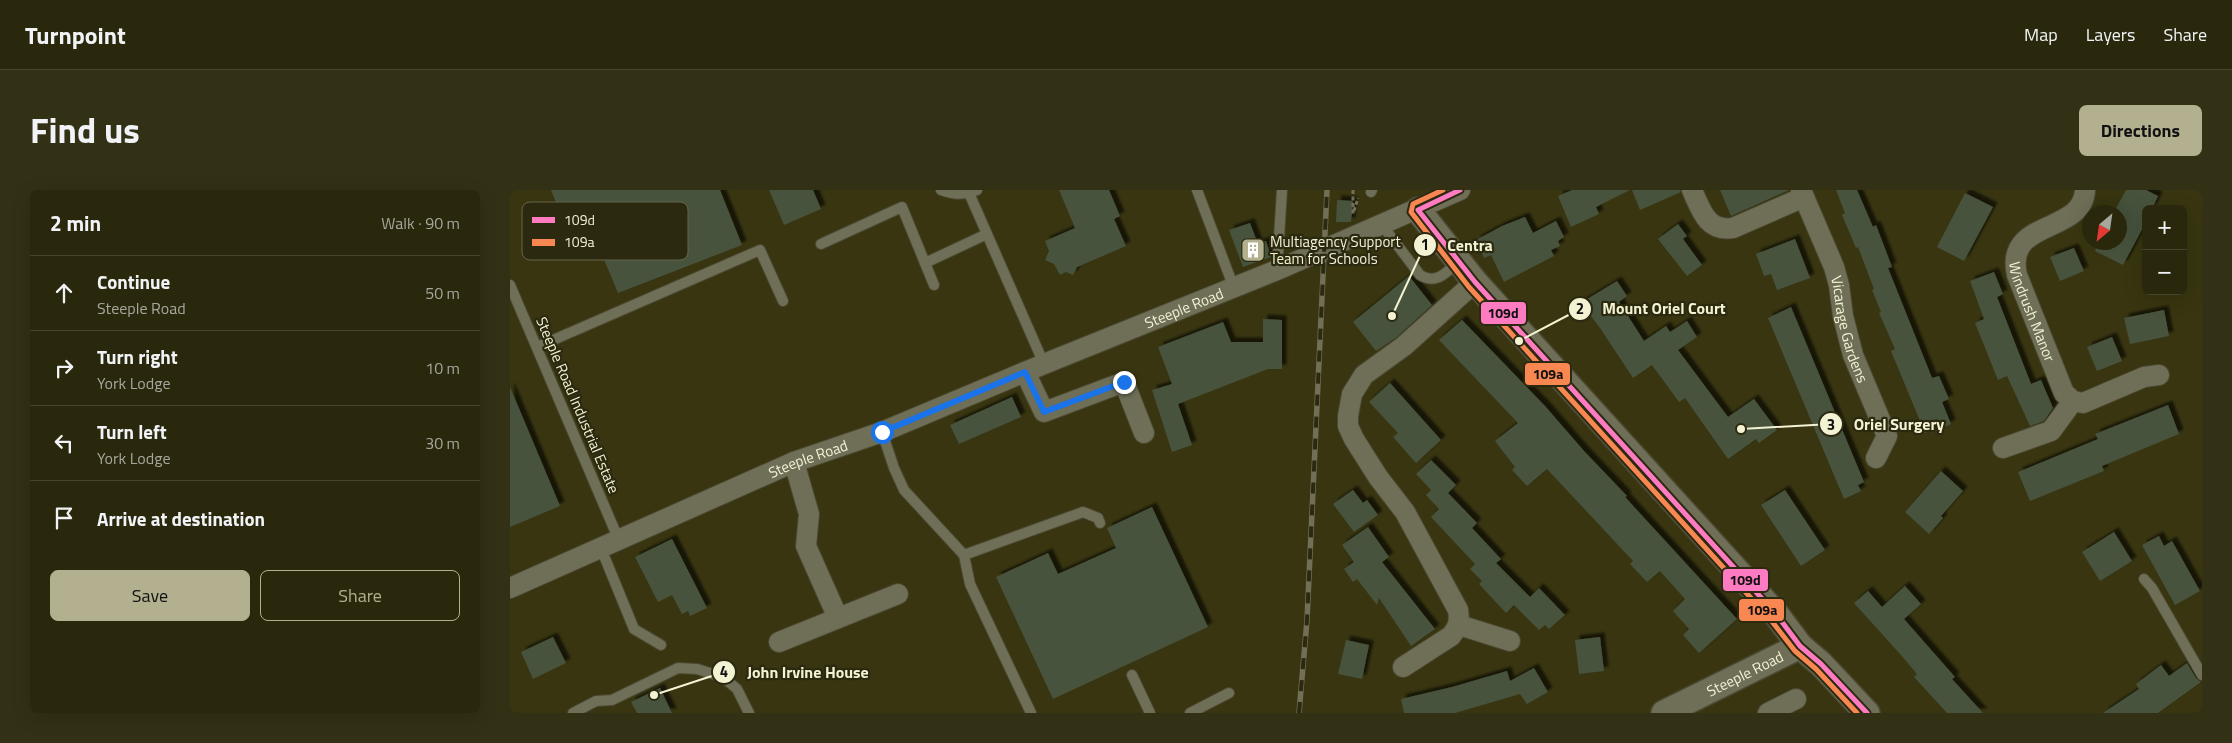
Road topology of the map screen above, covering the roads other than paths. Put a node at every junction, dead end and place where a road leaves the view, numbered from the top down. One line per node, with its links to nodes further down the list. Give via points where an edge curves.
1 (941, 190): 7 (lane, via 952,194)
2 (1197, 190): 19 (lane)
3 (1282, 190): 15 (lane)
4 (1460, 190): 9 (street, Steeple Road)
5 (1692, 190): 8 (street, Vicarage Gardens, via 1705,218 1717,228 1725,229)
6 (2085, 190): 25 (street, Windrush Manor, via 2080,208 2026,239 2015,263 2064,393)
7 (973, 191): 11 (lane)
8 (1802, 194): 29 (street, Vicarage Gardens, via 1838,279 1853,356 1887,436)
9 (1418, 210): 10 (street, Steeple Road); 13 (street)
10 (1382, 225): 13 (lane, via 1426,279 1435,280); 15 (street, Steeple Road)
11 (987, 234): 14 (lane); 22 (lane)
12 (821, 244): 14 (lane, via 902,207)
13 (1459, 261): 16 (street)
14 (925, 263): 18 (lane)
15 (1277, 270): 19 (street, Steeple Road)
16 (1475, 282): 39 (street, via 1404,346 1364,376 1352,394 1348,416 1348,426 1354,439 1405,512 1458,610); 43 (street, via 1776,614)
17 (510, 285): 21 (lane, Steeple Road Industrial Estate)
18 (934, 285)
19 (1234, 288): 22 (street, Steeple Road)
20 (783, 301): 21 (lane, via 760,250)
21 (537, 347): 32 (lane, Steeple Road Industrial Estate)
22 (1044, 364): 23 (street, Steeple Road)
23 (1025, 372): 26 (street, Steeple Road); 27 (street, via 1044,412 1124,382)
24 (2159, 375): 25 (street, via 2083,403)
25 (2073, 402): 28 (street, via 2051,431)
26 (882, 432): 30 (street, Steeple Road); 34 (lane, via 904,490)
27 (1144, 433)
28 (2003, 448)
29 (1876, 458)
30 (794, 462): 32 (street, Steeple Road); 38 (street, via 810,514 806,546)
31 (1100, 523): 34 (lane, via 1098,518 1083,512)
32 (618, 538): 33 (street, Steeple Road)
33 (600, 546): 36 (street, Steeple Road); 42 (lane, via 634,629)
34 (964, 555): 52 (lane, via 970,584)
35 (2144, 579): 46 (lane)
36 (510, 588)
37 (898, 594): 38 (street)
38 (838, 618): 41 (street)
39 (1458, 625): 40 (street); 44 (street, via 1442,643)
40 (1510, 641)
41 (779, 642)
42 (661, 646)
43 (1800, 646): 49 (street, Steeple Road); 56 (street)
44 (1402, 667)
45 (1132, 675): 53 (lane)
46 (2202, 675)
47 (1229, 693): 54 (lane)
48 (1796, 699): 55 (street)
49 (1674, 711)
50 (573, 713): 51 (lane, via 596,701 612,700 678,668 697,669 723,677 737,689)
51 (749, 713)
52 (1031, 713)
53 (1150, 713)
54 (1190, 713)
55 (1768, 713)
56 (1867, 713)

